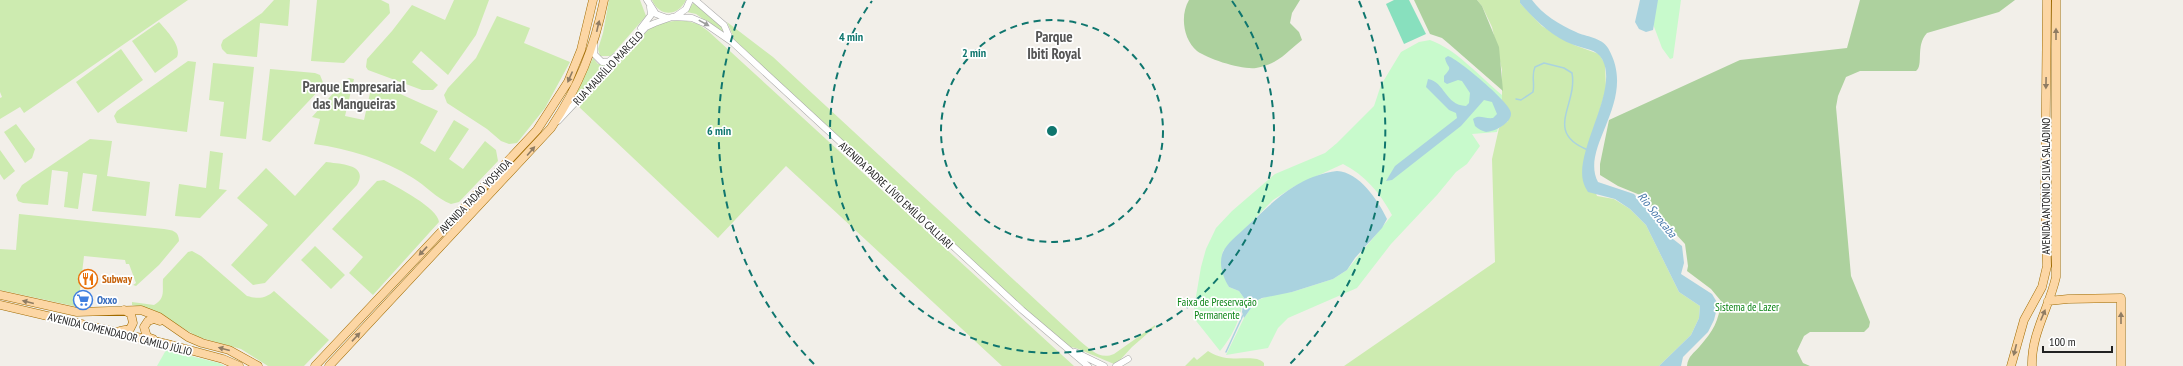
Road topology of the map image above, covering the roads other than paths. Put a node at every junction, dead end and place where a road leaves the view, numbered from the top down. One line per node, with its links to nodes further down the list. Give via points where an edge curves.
1 (593, 0): 28 (main road, AVENIDA TADAO YOSHIDA, one-way to 28, via 581,50 568,82 537,130)
2 (604, 0): 11 (main road, AVENIDA TADAO YOSHIDA, one-way to 2)
3 (647, 0): 8 (street)
4 (690, 0): 9 (street, RUA MAURÍLIO MARCELO, via 683,12)
5 (695, 0): 12 (street, AVENIDA PADRE LÍVIO EMÍLIO CALLIARI, via 724,25)
6 (2047, 0): 10 (main road, AVENIDA ANTONIO SILVA SALADINO)
7 (2056, 0): 13 (main road, AVENIDA ANTONIO SILVA SALADINO, one-way to 7)
8 (650, 7): 9 (street, via 659,16); 11 (street, RUA MAURÍLIO MARCELO, via 649,20 611,60 605,62 597,59 594,54)
9 (672, 18): 12 (street, AVENIDA PADRE LÍVIO EMÍLIO CALLIARI, one-way to 12, via 701,21); 14 (street, RUA MAURÍLIO MARCELO, via 646,27)
10 (2047, 24): 13 (main road, via 2050,64); 33 (main road, AVENIDA ANTONIO SILVA SALADINO, one-way to 33, via 2047,266 2042,287 2024,320)
11 (594, 42): 14 (main road, AVENIDA TADAO YOSHIDA, via 581,77)
12 (732, 42): 24 (street, AVENIDA PADRE LÍVIO EMÍLIO CALLIARI)
13 (2056, 72): 15 (main road, AVENIDA ANTONIO SILVA SALADINO, via 2056,278)
14 (551, 128): 29 (main road, AVENIDA TADAO YOSHIDA, one-way to 14)
15 (2053, 290): 17 (main road); 18 (main road, AVENIDA ANTONIO SILVA SALADINO)
16 (0, 295): 20 (main road, AVENIDA COMENDADOR CAMILO JÚLIO, one-way to 16, via 103,310 90,314)
17 (2068, 299): 18 (main road); 35 (main road, one-way to 17, via 2121,298)
18 (2048, 301): 34 (main road, AVENIDA ANTONIO SILVA SALADINO, one-way to 18, via 2036,334)
19 (0, 305): 22 (main road, AVENIDA COMENDADOR CAMILO JÚLIO)
20 (121, 310): 21 (main road, AVENIDA COMENDADOR CAMILO JÚLIO, via 141,310 153,314); 22 (main road, via 132,314 132,323 126,331)
21 (177, 330): 23 (main road, via 158,320 148,321 144,327 145,333 147,337); 27 (main road, AVENIDA COMENDADOR CAMILO JÚLIO, one-way to 21, via 229,350 202,343)
22 (113, 331): 23 (main road, AVENIDA COMENDADOR CAMILO JÚLIO)
23 (159, 343): 26 (main road, AVENIDA COMENDADOR CAMILO JÚLIO)
24 (1063, 346): 30 (street, AVENIDA PADRE LÍVIO EMÍLIO CALLIARI); 31 (street, AVENIDA PADRE LÍVIO EMÍLIO CALLIARI)
25 (1128, 359): 32 (street)
26 (238, 365)
27 (258, 366)
28 (315, 366)
29 (329, 366)
30 (1088, 366)
31 (1104, 366)
32 (1116, 366)
33 (2011, 366)
34 (2032, 366)
35 (2121, 366)

